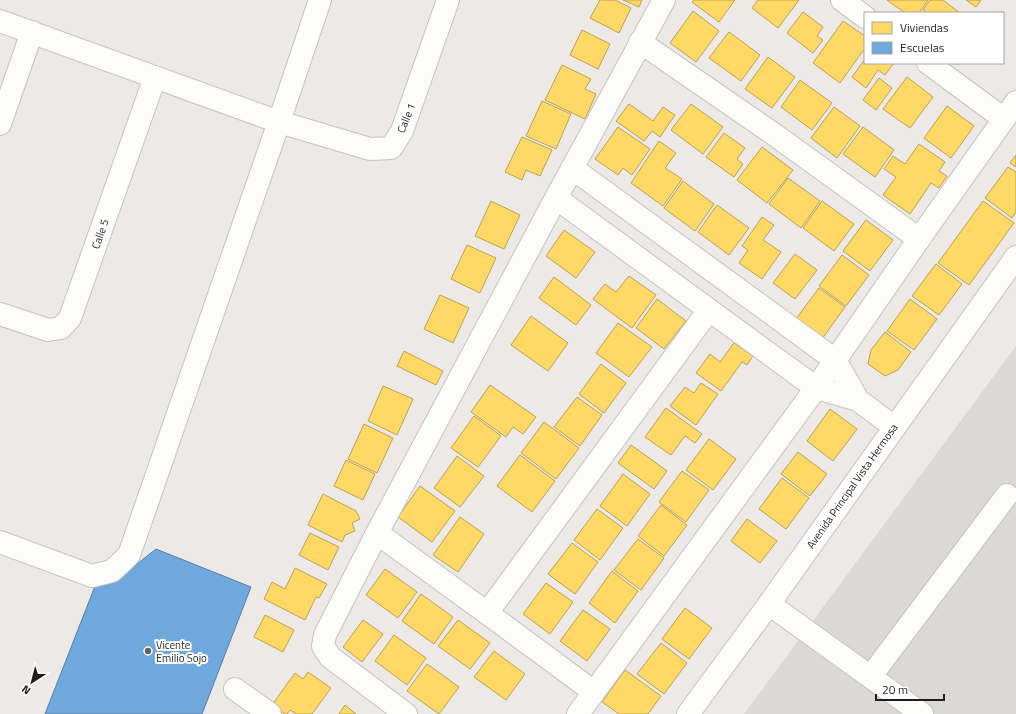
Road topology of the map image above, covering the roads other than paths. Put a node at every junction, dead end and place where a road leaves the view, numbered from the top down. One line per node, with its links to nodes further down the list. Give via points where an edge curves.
1 (320, 0): 12 (street)
2 (448, 0): 12 (street, Calle 1, via 402,131 391,148 370,149)
3 (664, 0): 8 (street)
4 (842, 0): 5 (street)
5 (864, 16)
6 (0, 21): 7 (street)
7 (32, 32): 10 (street); 13 (street)
8 (640, 42): 14 (street); 16 (street)
9 (930, 64): 11 (street)
10 (155, 77): 12 (street); 19 (street, Calle 5, via 70,318 61,328 48,330)
11 (1010, 111): 16 (street)
12 (279, 122): 26 (street, via 128,555 112,571 92,576)
13 (0, 124)
14 (572, 168): 15 (street); 20 (street)
15 (556, 198): 18 (street); 25 (street)
16 (919, 239): 20 (street)
17 (1016, 257): 23 (street, Avenida Principal Vista Hermosa)
18 (709, 310): 21 (street); 28 (street)
19 (0, 314)
20 (835, 360): 21 (street); 22 (street)
21 (816, 388): 22 (street); 31 (street)
22 (858, 400): 23 (street)
23 (894, 427): 27 (street, Avenida Principal Vista Hermosa)
24 (1007, 495): 29 (street)
25 (377, 534): 28 (street); 33 (street, via 325,635 323,646 330,657)
26 (0, 542)
27 (769, 604): 29 (street); 35 (street, Avenida Principal Vista Hermosa)
28 (487, 613): 31 (street)
29 (871, 676): 36 (street)
30 (235, 689): 32 (street)
31 (594, 692): 34 (street)
32 (270, 714)
33 (406, 714)
34 (578, 714)
35 (688, 714)
36 (922, 714)

